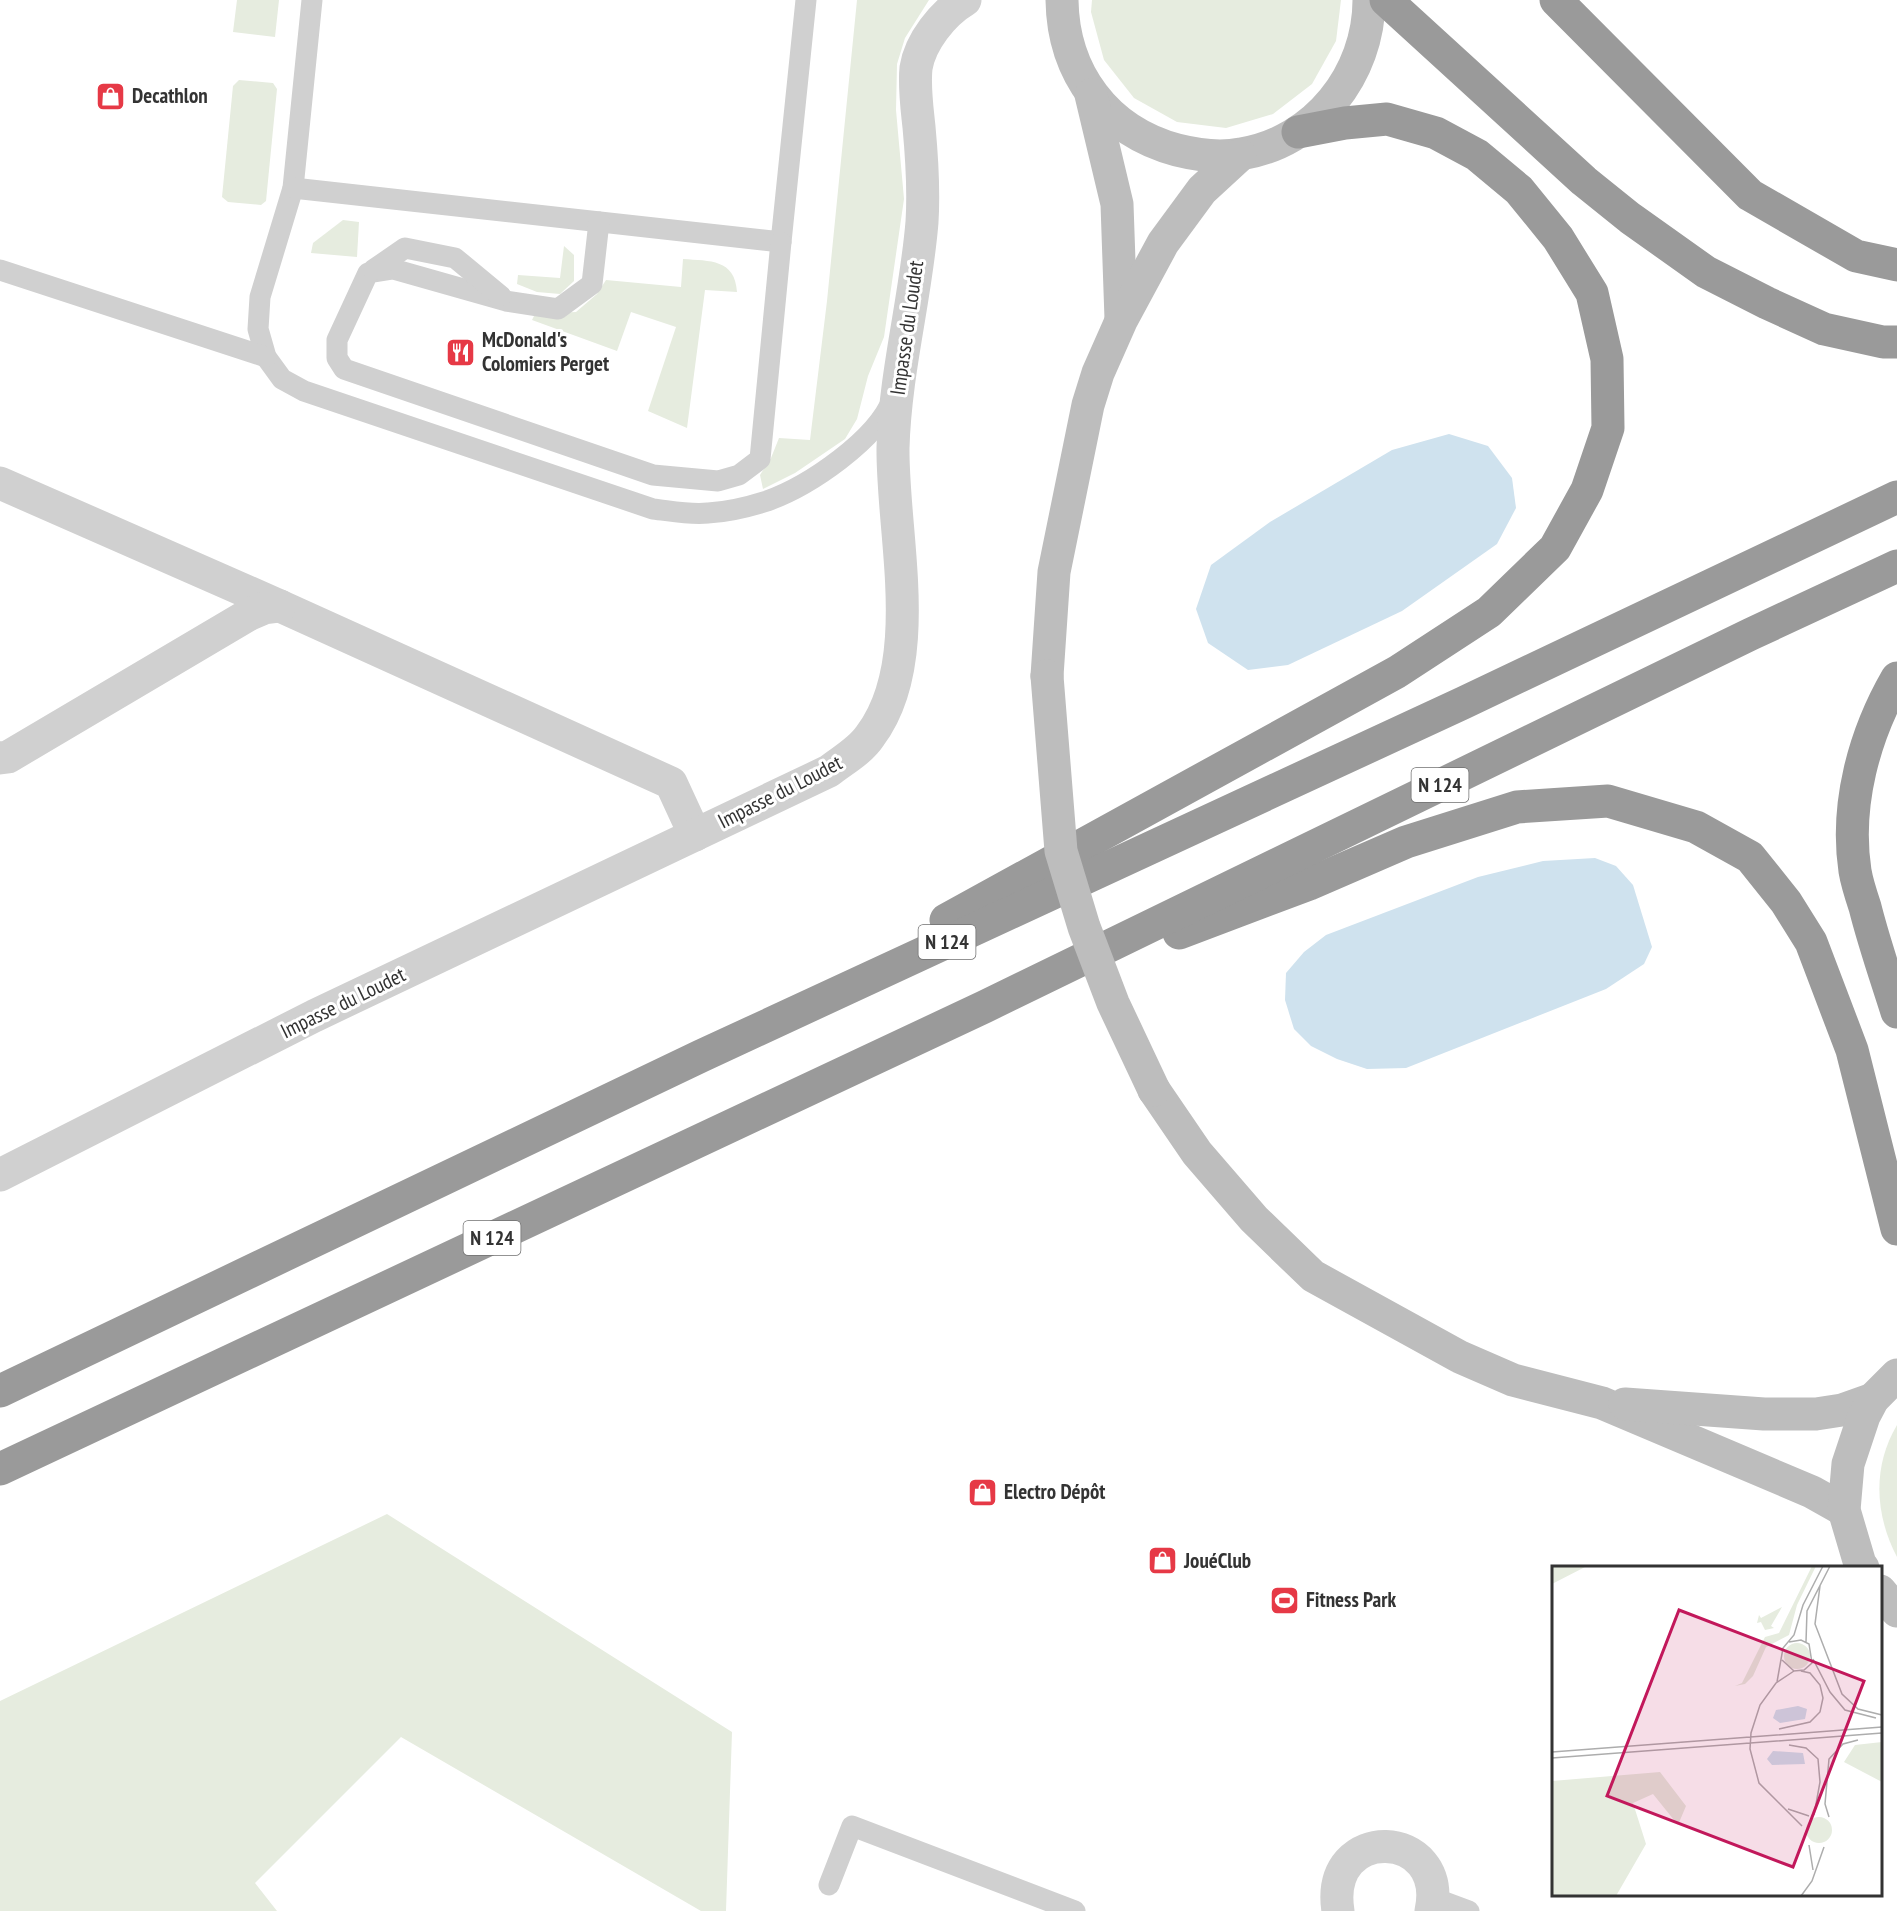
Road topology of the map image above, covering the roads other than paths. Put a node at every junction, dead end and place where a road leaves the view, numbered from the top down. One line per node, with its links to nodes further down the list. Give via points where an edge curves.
1 (312, 0): 11 (lane)
2 (806, 0): 13 (lane)
3 (965, 0): 19 (street, Impasse du Loudet, via 943,17 916,67 924,184)
4 (1062, 0): 8 (main road, via 1062,24 1072,60)
5 (1369, 0): 9 (main road, via 1361,54 1345,87 1322,114)
6 (1386, 0): 17 (highway, via 1584,180 1706,272 1824,329)
7 (1556, 0): 14 (highway, via 1750,195 1856,256)
8 (1090, 93): 10 (main road, via 1120,123 1157,145 1197,155); 16 (main road, via 1117,204)
9 (1298, 132): 10 (main road); 29 (highway, via 1387,119 1436,133 1477,155 1519,190 1558,238 1592,293 1607,359 1608,428 1587,489 1555,548 1489,612 1397,672)
10 (1240, 155): 16 (main road, via 1202,190 1163,243)
11 (293, 188): 12 (lane); 18 (lane, via 260,297 258,329)
12 (599, 222): 13 (lane); 13 (lane, via 592,284 558,309 506,301 393,268 368,273 337,340 337,358 344,369 653,475 718,482 739,475 760,459)
13 (781, 242)
14 (1897, 265)
15 (0, 270): 18 (lane)
16 (1121, 321): 35 (main road, bridge, via 1088,405 1054,572 1047,676 1061,851 1113,1003 1154,1090 1204,1162 1254,1219 1313,1275 1460,1357 1513,1380)
17 (1897, 342)
18 (266, 357): 19 (lane, via 282,379 304,391 653,509 706,513 769,500 830,467 853,450 887,412)
19 (900, 377): 26 (street, Impasse du Loudet, via 893,476 902,599 899,657 885,713 870,737 829,771)
20 (0, 483): 23 (street)
21 (1897, 497): 29 (highway, N 124, via 1442,713)
22 (1897, 566): 27 (highway, N 124)
23 (280, 606): 25 (street, via 250,614 8,757); 26 (street, via 671,783)
24 (1897, 678): 28 (highway, via 1886,696 1861,762 1852,820 1855,872)
25 (0, 758)
26 (695, 835): 30 (street, Impasse du Loudet, via 314,1016)
27 (984, 1007): 31 (highway, via 1309,884 1406,842 1517,807 1608,801 1696,827 1750,857 1786,902 1811,942 1852,1050); 36 (highway, N 124)
28 (1897, 1012)
29 (701, 1056): 33 (highway, N 124)
30 (0, 1175)
31 (1897, 1229)
32 (1897, 1375): 34 (main road)
33 (0, 1391)
34 (1873, 1398): 35 (main road, via 1842,1410 1816,1414); 37 (main road, via 1848,1464)
35 (1602, 1402): 37 (main road, via 1812,1492)
36 (0, 1469)
37 (1844, 1510): 38 (main road)
38 (1862, 1566)
39 (1882, 1592): 40 (main road)
40 (1897, 1611)
41 (829, 1885): 43 (lane, via 852,1826)
42 (1433, 1904): 44 (street, via 1433,1885 1416,1856 1389,1846 1371,1847 1344,1868 1335,1894); 45 (lane)
43 (1075, 1911)
44 (1338, 1911)
45 (1469, 1911)

